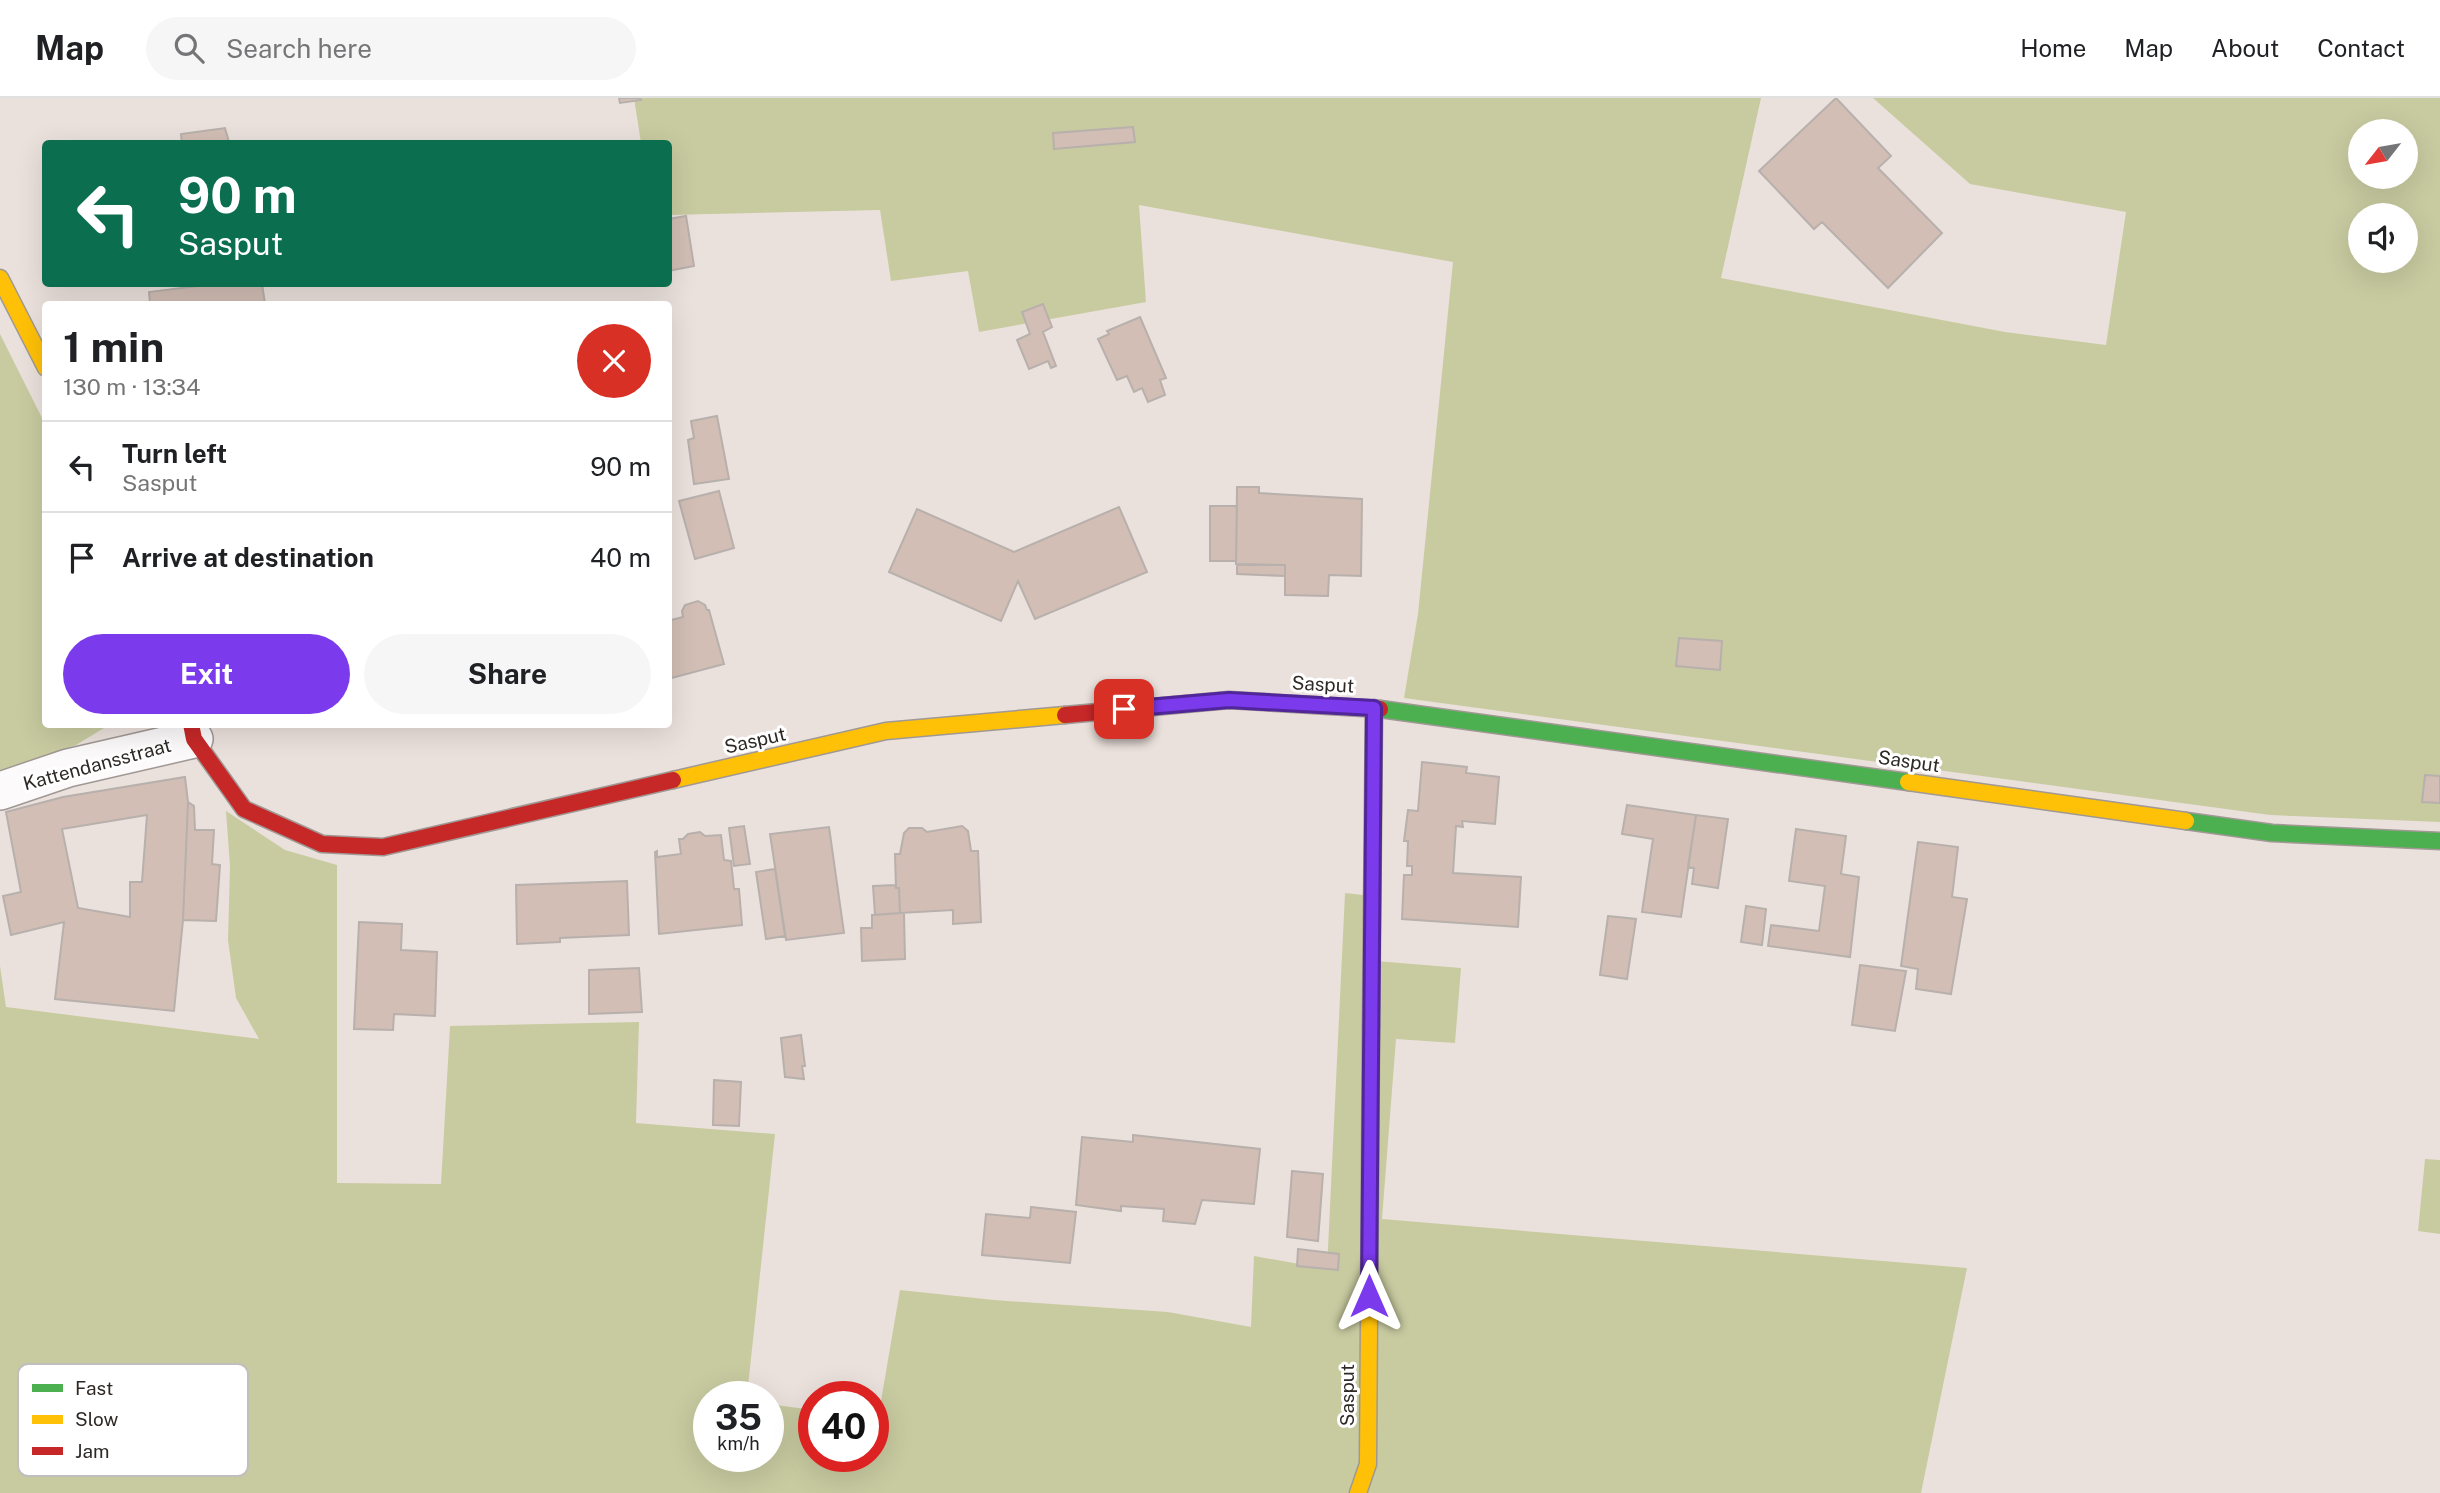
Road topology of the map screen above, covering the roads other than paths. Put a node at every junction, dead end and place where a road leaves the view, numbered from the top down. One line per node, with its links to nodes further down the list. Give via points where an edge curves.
1 (0, 278): 2 (street)
2 (42, 360)
3 (1374, 708): 4 (street, Sasput, via 1229,700 886,731 383,847 322,844 244,809); 6 (street, Sasput, via 2272,833); 7 (street, Sasput, via 1368,1464)
4 (193, 732): 5 (street, Kattendansstraat)
5 (0, 791)
6 (2440, 841)
7 (1358, 1493)

